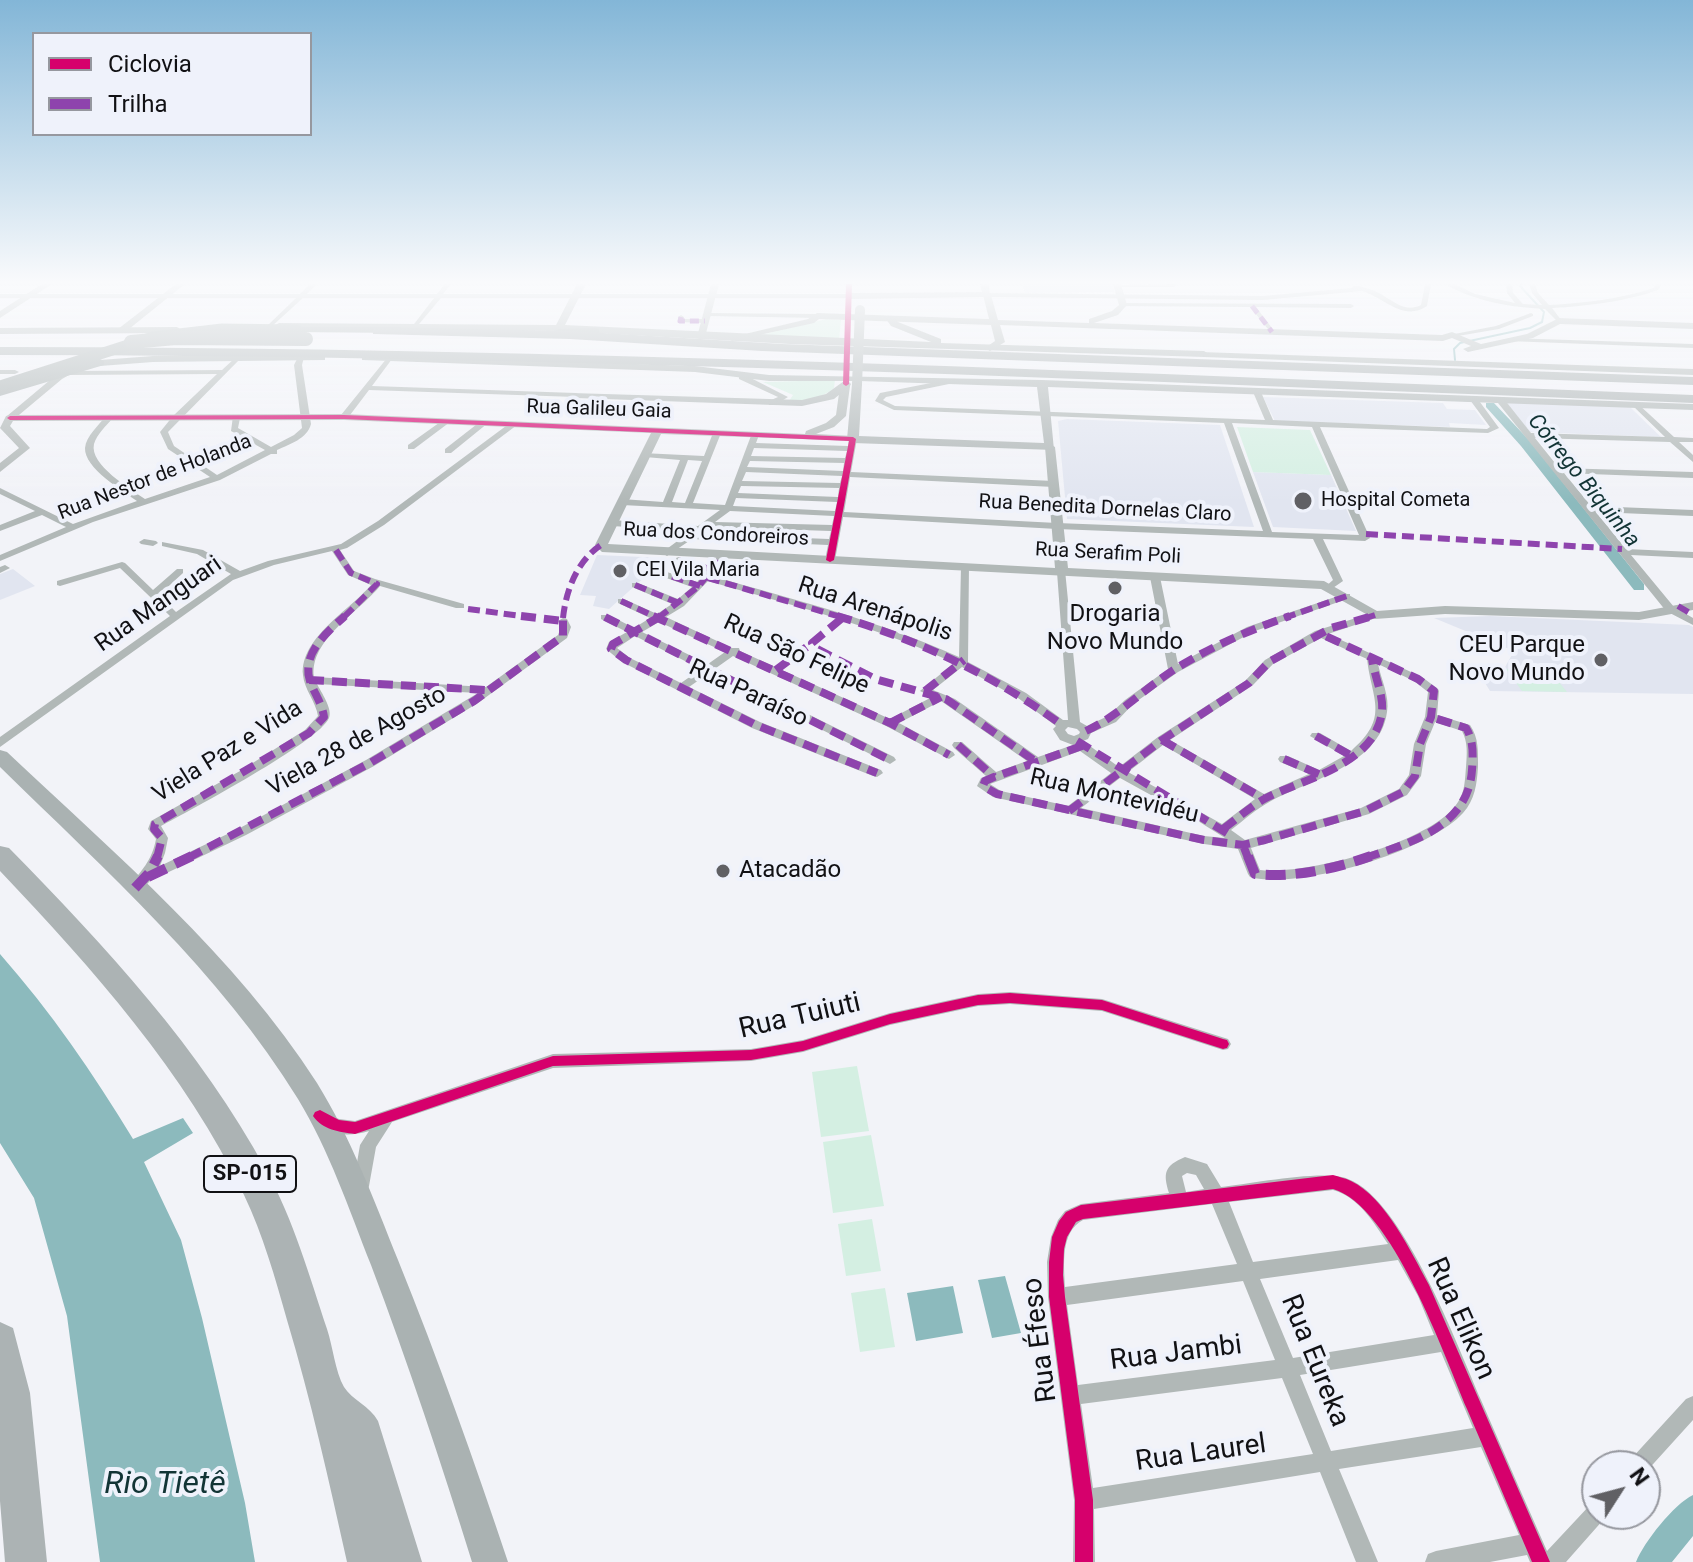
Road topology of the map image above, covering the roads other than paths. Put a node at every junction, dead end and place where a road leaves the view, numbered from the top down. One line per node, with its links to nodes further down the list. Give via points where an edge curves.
1 (84, 357): 33 (highway, bridge)
2 (95, 357): 33 (highway)
3 (161, 357): 16 (main road)
4 (301, 357): 5 (main road); 16 (main road); 45 (street)
5 (305, 357)
6 (383, 357): 32 (street)
7 (424, 357): 18 (main road)
8 (451, 357): 24 (highway)
9 (760, 357): 34 (highway)
10 (808, 357): 34 (highway)
11 (851, 357): 31 (main road)
12 (1019, 357): 20 (highway)
13 (1244, 357): 20 (highway)
14 (1461, 357): 17 (street)
15 (1467, 357): 17 (street)
16 (238, 358): 23 (street)
17 (1469, 363): 25 (street)
18 (596, 365): 19 (main road); 36 (main road)
19 (695, 369): 24 (highway); 26 (main road)
20 (1403, 371): 29 (highway)
21 (0, 372): 22 (street)
22 (15, 372)
23 (223, 372): 47 (street, via 74,373 59,377); 49 (street)
24 (986, 372): 27 (highway)
25 (1693, 372)
26 (742, 377): 28 (main road); 41 (street, via 784,396)
27 (1155, 379): 37 (highway); 38 (highway)
28 (952, 380): 30 (main road); 44 (street, via 883,395 879,401 894,408)
29 (1693, 381)
30 (1042, 383): 35 (main road); 44 (main road)
31 (849, 385): 41 (main road, via 815,402); 60 (street, via 836,422); 64 (main road)
32 (367, 388): 36 (street); 46 (street)
33 (0, 389)
34 (1693, 390)
35 (1257, 392): 37 (main road); 54 (street)
36 (576, 395): 41 (main road)
37 (1332, 395): 39 (main road)
38 (1693, 399)
39 (1474, 400): 40 (main road); 56 (street, via 1496,426 1488,431)
40 (1501, 401): 42 (main road); 59 (street)
41 (772, 403)
42 (1637, 405): 43 (main road); 62 (street)
43 (1693, 407)
44 (1046, 415): 51 (street); 66 (main road)
45 (305, 417): 46 (street, Rua Galileu Gaia); 50 (street, Rua Galileu Gaia); 68 (street, Rua Nestor de Holanda, via 303,433)
46 (344, 417): 52 (street, Rua Galileu Gaia)
47 (10, 418): 48 (street, Rua Galileu Gaia); 75 (street, via 4,426 25,448)
48 (109, 418): 49 (street, Rua Galileu Gaia); 87 (street, via 91,441 89,454 96,466)
49 (176, 418): 50 (street, Rua Galileu Gaia); 80 (street, via 164,432 171,447)
50 (236, 418): 68 (street, via 234,429)
51 (1227, 421): 54 (street); 102 (street)
52 (446, 422): 53 (street, Rua Galileu Gaia); 65 (street)
53 (484, 423): 55 (street, Rua Galileu Gaia); 67 (street)
54 (1270, 423): 56 (street)
55 (513, 425): 57 (street, Rua Galileu Gaia); 107 (street, Rua Manguari)
56 (1315, 425): 104 (street, Rua Benedita Dornelas Claro, via 1367,536)
57 (657, 431): 58 (street, Rua Galileu Gaia); 69 (street)
58 (717, 433): 61 (street, Rua Galileu Gaia); 72 (street)
59 (1529, 435): 62 (street); 77 (street)
60 (793, 436): 61 (street, Rua Galileu Gaia); 64 (street, Rua Galileu Gaia)
61 (753, 440): 64 (street); 71 (street)
62 (1673, 440): 63 (street); 73 (street)
63 (1693, 440)
64 (852, 444): 66 (main road, Rua Galileu Gaia); 74 (street)
65 (411, 447)
66 (1050, 447): 82 (street)
67 (448, 451)
68 (274, 452): 80 (street, Rua Nestor de Holanda)
69 (645, 455): 70 (street); 88 (street)
70 (685, 458): 72 (street); 89 (street)
71 (746, 458): 74 (street); 76 (street)
72 (707, 459): 90 (street)
73 (1693, 460)
74 (850, 461): 78 (street)
75 (0, 469)
76 (742, 469): 78 (street); 81 (street)
77 (1559, 470): 79 (street); 92 (street)
78 (848, 474): 82 (street); 83 (street)
79 (1693, 475)
80 (217, 478): 87 (street, Rua Nestor de Holanda)
81 (738, 483): 83 (street); 85 (street)
82 (1054, 484): 97 (street)
83 (845, 486): 86 (street)
84 (0, 491): 93 (street)
85 (733, 495): 86 (street); 91 (street)
86 (842, 500): 95 (street)
87 (144, 502): 98 (street, Rua Nestor de Holanda)
88 (622, 502): 89 (street, Rua Benedita Dornelas Claro); 96 (street)
89 (666, 505): 90 (street, Rua Benedita Dornelas Claro)
90 (688, 506): 91 (street, Rua Benedita Dornelas Claro)
91 (728, 508): 95 (street, Rua Benedita Dornelas Claro); 99 (street)
92 (1590, 509): 94 (street); 108 (street)
93 (41, 512): 98 (street); 100 (street)
94 (1693, 513)
95 (840, 514): 97 (street, Rua Benedita Dornelas Claro); 101 (street)
96 (612, 523): 99 (street); 111 (street, Rua dos Condoreiros, via 601,545)
97 (1057, 526): 102 (street, Rua Benedita Dornelas Claro); 117 (street)
98 (73, 527): 112 (street, Rua Nestor de Holanda)
99 (703, 527): 101 (street); 103 (street)
100 (0, 528)
101 (836, 528): 105 (street)
102 (1269, 535): 104 (street, Rua Benedita Dornelas Claro)
103 (690, 536): 105 (street); 111 (street)
104 (1317, 537): 124 (street, via 1338,581)
105 (834, 542): 113 (street)
106 (154, 543): 118 (street, via 200,552)
107 (336, 550): 118 (street, Rua Manguari); 121 (street, via 351,573)
108 (1624, 552): 109 (street); 131 (street)
109 (1693, 555)
110 (722, 556): 111 (street, Rua dos Condoreiros); 113 (street, Rua dos Condoreiros); 120 (street)
111 (673, 557): 120 (street)
112 (0, 558)
113 (830, 560): 114 (street, Rua Serafim Poli)
114 (966, 567): 117 (street, Rua Serafim Poli); 143 (street)
115 (180, 571): 125 (street)
116 (655, 571): 120 (street)
117 (1062, 572): 119 (street, Rua Serafim Poli); 152 (street)
118 (238, 574): 134 (street, Rua Manguari)
119 (1155, 577): 124 (street, Rua Serafim Poli); 145 (street)
120 (707, 578): 128 (street); 143 (street, Rua Arenápolis, via 886,629)
121 (376, 582): 129 (street); 146 (street, Viela Paz e Vida, via 323,639 308,667)
122 (60, 583): 125 (street, via 122,565)
123 (635, 585): 128 (street)
124 (1330, 587): 126 (street, Rua Serafim Poli)
125 (153, 595): 134 (street)
126 (1347, 596): 132 (street, Rua Serafim Poli); 145 (street, via 1270,620)
127 (621, 601): 136 (street, Rua São Felipe)
128 (681, 604): 136 (street)
129 (460, 606)
130 (1693, 606): 131 (street)
131 (1674, 608): 132 (street, via 1639,616 1445,610); 133 (street); 138 (street)
132 (1375, 615): 140 (street)
133 (1693, 615)
134 (175, 616): 156 (street, Rua Manguari)
135 (605, 617): 139 (street)
136 (658, 618): 139 (street); 141 (street, Rua São Felipe)
137 (563, 621): 148 (street, Viela 28 de Agosto, via 566,627 557,642)
138 (1693, 622)
139 (634, 632): 144 (street); 147 (street, Rua Paraíso, via 611,649)
140 (1319, 633): 142 (street); 155 (street, via 1269,662 1249,683)
141 (735, 650): 144 (street); 151 (street, Rua São Felipe)
142 (1372, 658): 150 (street, via 1432,688); 158 (street, via 1381,717)
143 (964, 660): 149 (street, via 925,691); 152 (street, Rua Arenápolis)
144 (709, 670): 147 (street); 160 (street)
145 (1174, 670): 154 (street)
146 (309, 680): 148 (street); 171 (street, Viela Paz e Vida, via 324,706 318,726 155,824 161,848)
147 (681, 688): 163 (street, Rua Paraíso, via 756,725)
148 (486, 690): 171 (street, Viela 28 de Agosto, via 370,763)
149 (941, 697): 151 (street); 161 (street)
150 (1431, 717): 169 (street, via 1415,776 1403,792 1348,817); 169 (street, via 1466,728 1472,746 1469,793 1455,816 1436,830 1370,857 1280,876 1255,874)
151 (890, 723): 165 (street, Rua São Felipe, via 954,750)
152 (1068, 724): 154 (street, Rua Arenápolis, via 1059,729 1061,735)
153 (1316, 736): 158 (street)
154 (1081, 739): 161 (street); 162 (street)
155 (1162, 740): 162 (street); 166 (street)
156 (0, 743)
157 (0, 756): 171 (highway)
158 (1352, 756): 164 (street)
159 (1284, 759): 164 (street)
160 (890, 760)
161 (1035, 761): 165 (street)
162 (1120, 770): 167 (street); 168 (street)
163 (877, 773)
164 (1321, 775): 166 (street)
165 (990, 779): 167 (street, Rua Montevidéu, via 983,786 989,791)
166 (1264, 799): 168 (street)
167 (1069, 811): 169 (street, Rua Montevidéu)
168 (1223, 829): 169 (street)
169 (1243, 845)
170 (0, 855): 185 (highway, SP-015, via 84,941 164,1035 238,1150 281,1240)
171 (141, 883): 173 (highway, via 224,976 304,1085)
172 (1223, 1044): 174 (street, Rua Tuiuti, via 1102,1005 978,1000 751,1055 553,1061)
173 (320, 1116): 174 (street, Rua Tuiuti, via 345,1128); 177 (highway)
174 (388, 1117): 177 (street, via 368,1145)
175 (1214, 1189): 176 (street, Rua Éfeso); 176 (street, via 1198,1167 1181,1166 1173,1179); 178 (street, Rua Elikon, via 1341,1182 1369,1205); 179 (street, Rua Eureka)
176 (1180, 1200): 180 (street, Rua Éfeso, via 1072,1216 1057,1246)
177 (361, 1205): 196 (highway, via 441,1408)
178 (1402, 1251): 179 (street); 182 (street, Rua Elikon)
179 (1250, 1274): 180 (street); 183 (street, Rua Eureka)
180 (1057, 1297): 184 (street, Rua Éfeso)
181 (0, 1341): 193 (highway, via 11,1393)
182 (1446, 1342): 183 (street, Rua Jambi); 187 (street, Rua Elikon)
183 (1287, 1368): 184 (street, Rua Jambi); 189 (street, Rua Eureka)
184 (1072, 1395): 190 (street, Rua Éfeso)
185 (332, 1403): 194 (highway, SP-015); 195 (highway, via 364,1435)
186 (1693, 1406): 188 (street)
187 (1486, 1436): 189 (street, Rua Laurel); 192 (street, Rua Elikon)
188 (1653, 1450)
189 (1325, 1464): 190 (street, Rua Laurel); 198 (street, Rua Eureka)
190 (1084, 1500): 197 (street, Rua Éfeso)
191 (1581, 1530): 200 (street)
192 (1537, 1552): 199 (street)
193 (26, 1562)
194 (368, 1562)
195 (401, 1562)
196 (490, 1562)
197 (1084, 1562)
198 (1367, 1562)
199 (1436, 1562)
200 (1552, 1562)

